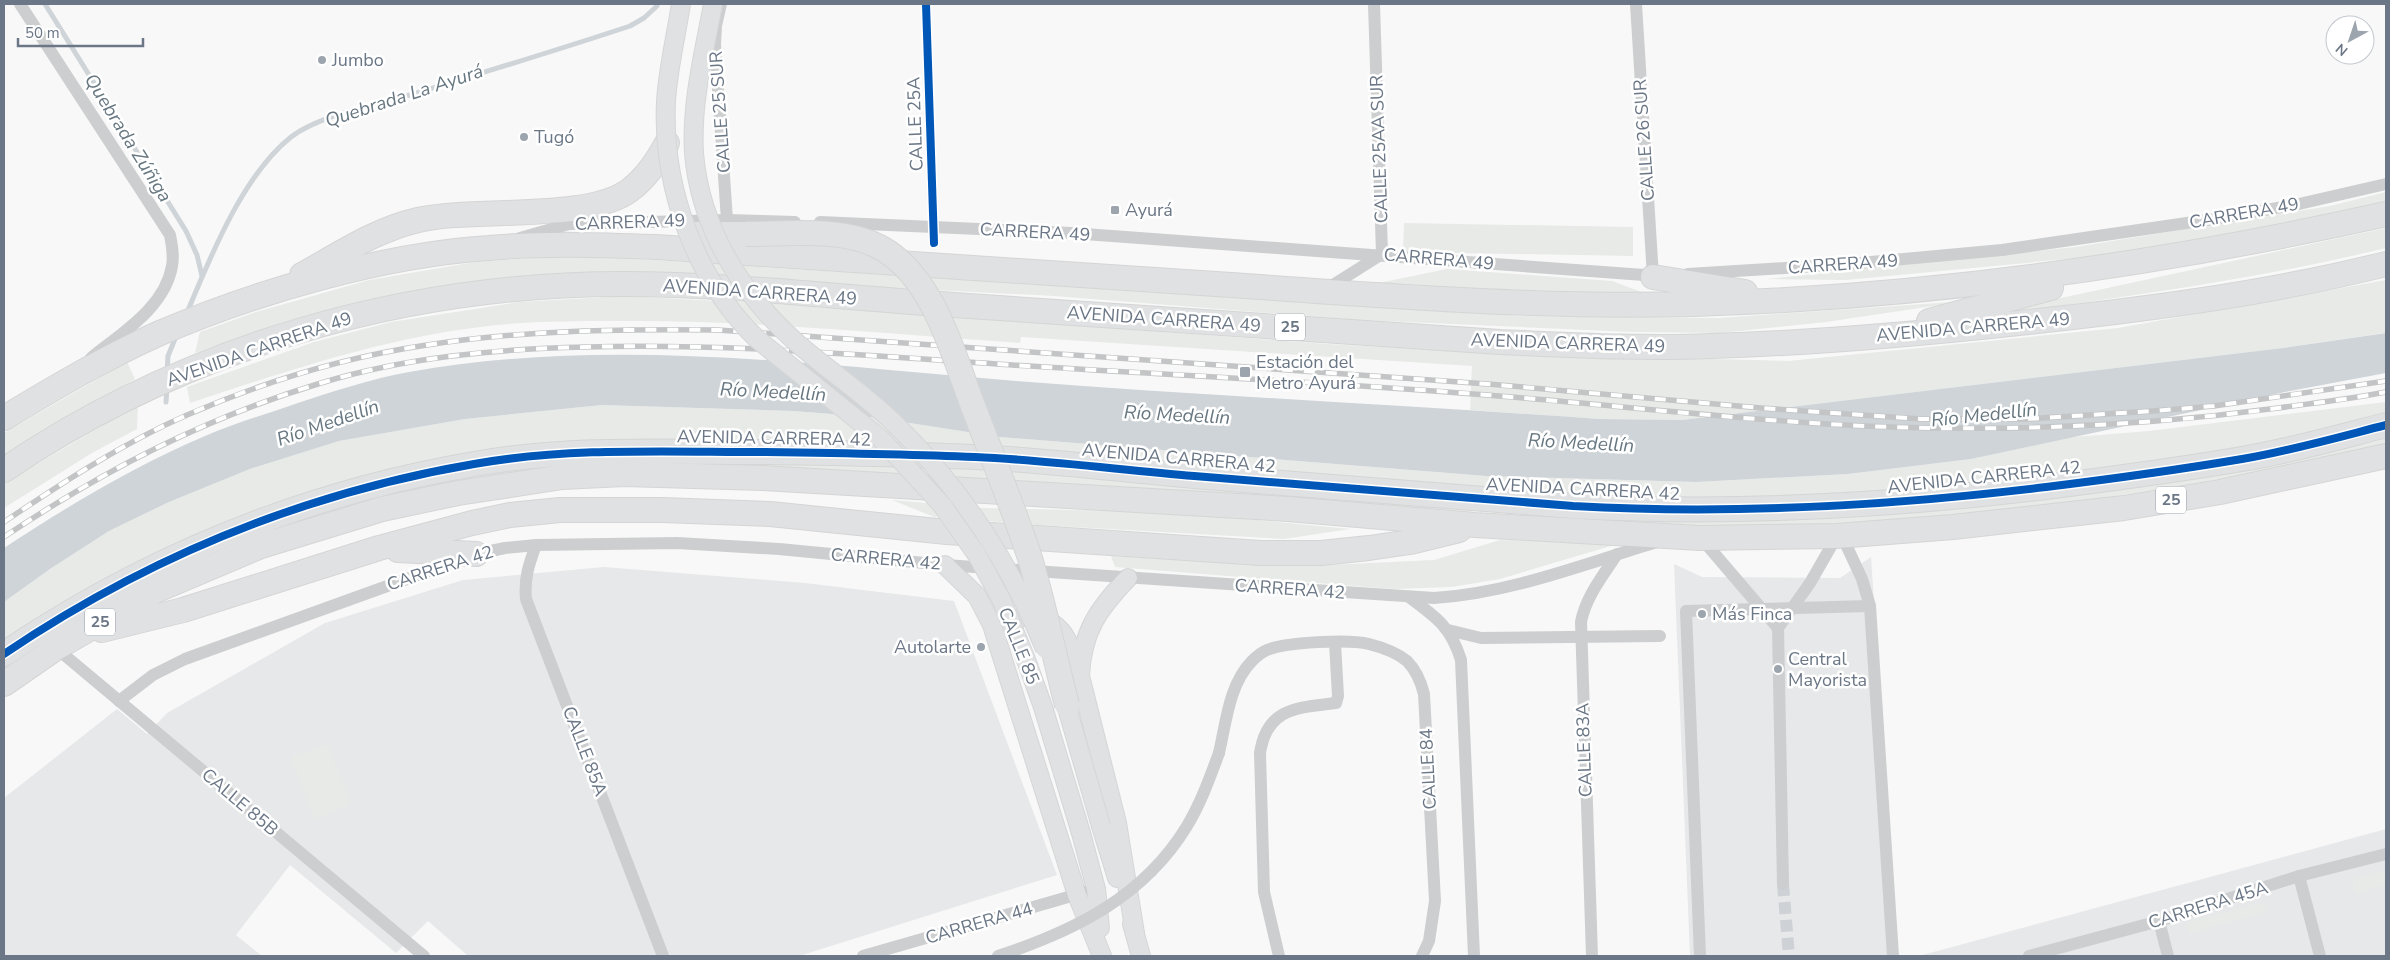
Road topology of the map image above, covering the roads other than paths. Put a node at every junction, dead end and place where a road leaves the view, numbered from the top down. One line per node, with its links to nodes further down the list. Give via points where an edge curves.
1 (20, 4): 20 (street, via 161,220 170,235 173,252 166,284 146,313)
2 (681, 4): 7 (main road, bridge, via 666,100)
3 (713, 4): 21 (main road, CALLE 25 SUR, bridge, via 698,86 694,131 697,171 707,215 739,279 761,308)
4 (722, 4): 10 (street, CALLE 25 SUR, via 715,45)
5 (1374, 4): 12 (street, CALLE 25AA SUR)
6 (1636, 4): 15 (street, CALLE 26 SUR)
7 (667, 143): 17 (highway, via 644,178 628,192 610,201 581,208 452,215 392,226 357,242); 56 (main road, CALLE 85, bridge, via 677,198 686,225 707,276 740,322 882,439 942,505 977,555 1001,599 1043,707)
8 (2386, 184): 15 (street, CARRERA 49, via 2221,218 2002,250)
9 (2386, 214): 13 (highway, 25)
10 (727, 220): 11 (street, CARRERA 49, via 569,224); 12 (street, CARRERA 49, via 1057,232)
11 (488, 248): 16 (highway, 25, via 568,245 656,247); 17 (highway, 25, via 410,258); 52 (highway, bridge, via 567,235 746,234 854,237 895,256 916,279 947,337 1011,503 1029,557)
12 (1382, 254): 15 (street, CARRERA 49); 16 (street)
13 (2149, 261): 18 (highway, 25, via 1932,289); 19 (highway)
14 (2386, 264): 19 (highway, AVENIDA CARRERA 49 / 25, via 2200,301 2060,319)
15 (1653, 277): 18 (highway)
16 (1323, 292): 18 (highway, 25, via 1605,305)
17 (268, 294): 20 (highway, 25, via 225,307 159,334)
18 (1791, 299)
19 (1872, 336): 25 (highway, AVENIDA CARRERA 49 / 25, via 1711,346 1608,347 734,288 616,284 508,289 398,305 294,333 198,366 138,393)
20 (48, 392): 22 (highway, 25)
21 (861, 396): 52 (main road, CALLE 85, bridge, via 892,422 940,473 993,546 1013,578 1035,625)
22 (4, 418)
23 (2386, 425): 48 (highway, AVENIDA CARRERA 42 / 25, via 2244,459 1949,498 1813,508 1628,509 1573,506 977,457 616,452 542,455 476,463 414,476 344,493 250,525 156,564 97,596)
24 (2386, 456): 28 (highway, 25, via 2220,492 2124,508 1972,526)
25 (4, 470)
26 (1475, 525): 27 (highway, 25); 31 (highway, via 1410,542 1369,548 1321,553 1262,553 947,532 770,514 560,510 472,522); 42 (highway, 25, via 1288,510 763,478 624,474 562,477 458,493 329,523 261,546 157,590)
27 (1676, 536): 29 (highway, 25); 33 (street, CARRERA 42)
28 (1840, 536): 29 (highway, 25); 37 (street, via 1862,579); 38 (street)
29 (1700, 538): 39 (street)
30 (536, 545): 32 (street, CARRERA 42); 34 (street, CARRERA 42, via 677,543); 61 (street, CALLE 85A, via 524,583 526,599)
31 (379, 548): 32 (highway); 42 (highway, via 182,610)
32 (476, 554): 51 (street, CARRERA 42, via 185,659 153,675)
33 (1617, 554): 36 (street, CARRERA 42, via 1469,596); 44 (street, CALLE 83A, via 1584,609)
34 (946, 565): 35 (street, CARRERA 42); 46 (main road, via 977,596 986,611)
35 (1128, 578): 36 (street, CARRERA 42); 49 (main road, via 1110,596 1091,624 1081,657)
36 (1409, 597): 41 (street, via 1438,618)
37 (1870, 606): 38 (street); 71 (street)
38 (1794, 608): 39 (street); 40 (street)
39 (1763, 609): 40 (street); 70 (street, via 1686,611)
40 (1778, 628): 55 (street)
41 (1448, 630): 44 (street, via 1481,638); 68 (street, via 1461,660)
42 (76, 636): 47 (highway, 25)
43 (1660, 636): 44 (street)
44 (1580, 638): 69 (street, CALLE 83A)
45 (1335, 642): 63 (street, CARRERA 44, bridge, via 1281,646 1265,651 1251,662 1240,676 1233,694 1220,753 1204,792 1187,826 1166,855 1112,905 1080,925); 66 (street, via 1336,703 1291,709 1272,722 1260,753 1264,892); 67 (street, CALLE 84, via 1368,644 1389,651 1407,662 1421,682 1434,901 1429,941)
46 (998, 647): 49 (main road, via 1006,624 1024,616 1040,616 1064,635); 57 (main road)
47 (56, 648): 50 (highway, 25); 51 (street, CALLE 85B)
48 (4, 654)
49 (1080, 676): 59 (main road, via 1117,823)
50 (4, 684)
51 (118, 701): 60 (street, CALLE 85B)
52 (1067, 705): 59 (main road, CALLE 85, bridge, via 1100,826)
53 (2386, 854): 54 (street, CARRERA 45A)
54 (2299, 876): 58 (street, CARRERA 45A); 74 (street)
55 (1783, 884)
56 (1096, 889): 57 (street, CARRERA 44); 64 (main road, CALLE 85)
57 (1077, 895): 62 (street, CARRERA 44); 64 (main road)
58 (2159, 921): 72 (street, CARRERA 45A); 73 (street)
59 (1135, 934): 65 (main road, CALLE 85)
60 (424, 956)
61 (663, 956)
62 (863, 956)
63 (998, 956)
64 (1102, 956)
65 (1141, 956)
66 (1280, 956)
67 (1422, 956)
68 (1474, 956)
69 (1592, 956)
70 (1700, 956)
71 (1893, 956)
72 (2029, 956)
73 (2168, 956)
74 (2320, 956)

